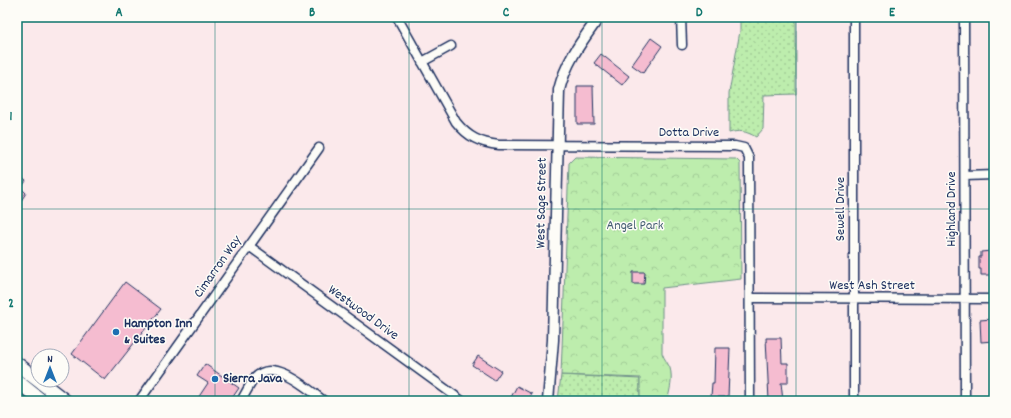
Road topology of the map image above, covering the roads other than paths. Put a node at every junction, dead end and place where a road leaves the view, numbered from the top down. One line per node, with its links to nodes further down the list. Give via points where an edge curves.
1 (397, 17): 8 (street, Dotta Drive)
2 (599, 17): 9 (street, West Sage Street, via 571,57 564,72 559,90)
3 (682, 17): 6 (street)
4 (854, 17): 15 (street, Sewell Drive)
5 (964, 17): 12 (street, Highland Drive)
6 (682, 45)
7 (451, 46): 8 (street)
8 (422, 62): 9 (street, Dotta Drive, via 464,133 476,140 499,145)
9 (557, 146): 14 (street, Dotta Drive, via 744,148 749,158); 26 (street, West Sage Street, via 553,340)
10 (318, 148): 13 (street, Cimarron Way)
11 (994, 175): 12 (street)
12 (965, 176): 16 (street, Highland Drive)
13 (249, 246): 22 (street, Cimarron Way); 25 (street, Westwood Drive)
14 (750, 298): 15 (street, West Ash Street); 27 (street, Dotta Drive)
15 (853, 299): 16 (street, West Ash Street); 28 (street, Sewell Drive)
16 (965, 299): 17 (street, West Ash Street); 29 (street, Highland Drive)
17 (994, 299)
18 (17, 364): 21 (main road)
19 (17, 381): 20 (main road)
20 (42, 401)
21 (65, 401)
22 (139, 401)
23 (241, 401): 24 (street, via 254,378 270,371 288,376)
24 (324, 401)
25 (462, 401)
26 (548, 401)
27 (750, 401)
28 (854, 401)
29 (965, 401)

